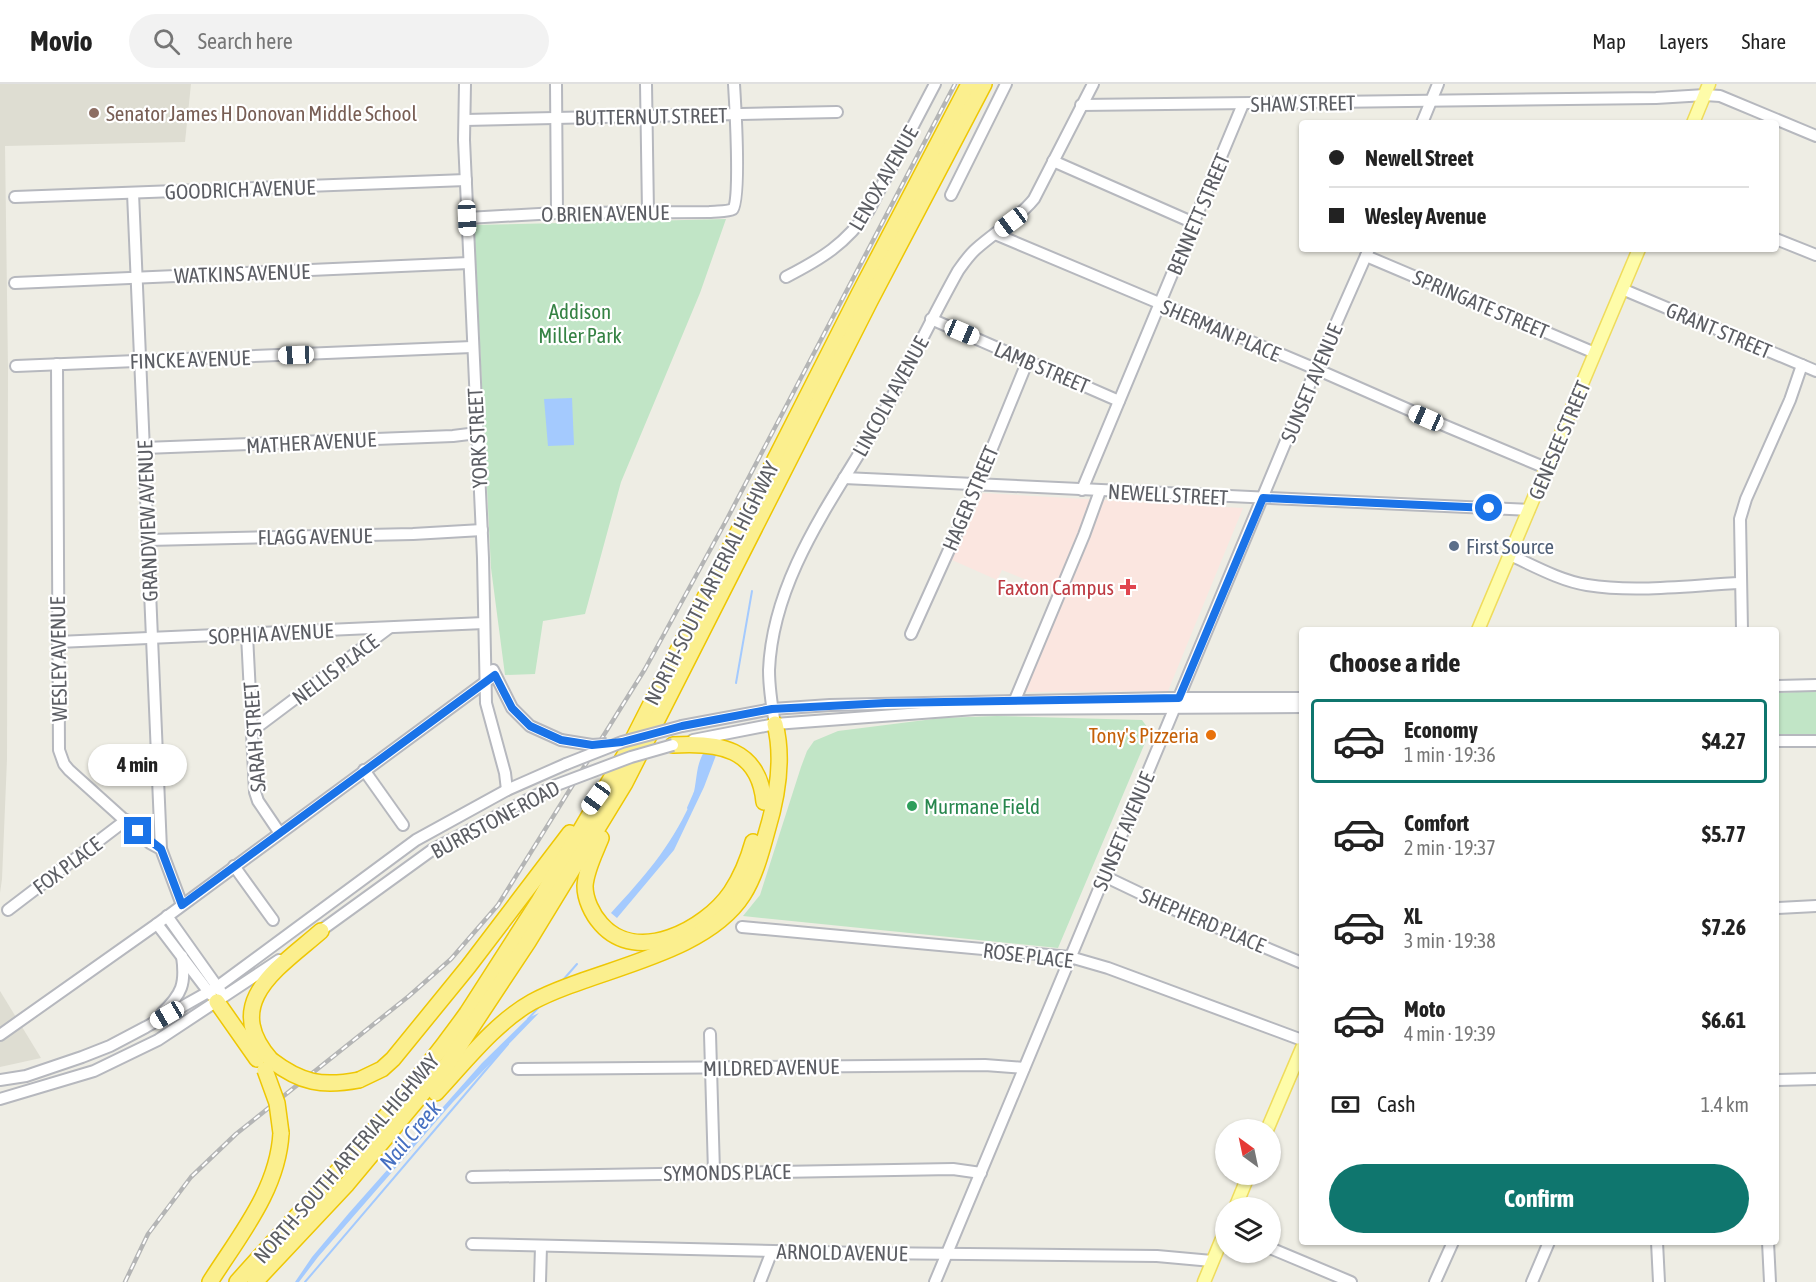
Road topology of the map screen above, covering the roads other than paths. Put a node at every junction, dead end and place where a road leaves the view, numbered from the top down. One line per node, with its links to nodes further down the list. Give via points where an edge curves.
1 (465, 84): 19 (street, YORK STREET)
2 (556, 84): 18 (street)
3 (646, 84): 17 (street)
4 (734, 84): 16 (street)
5 (935, 84): 38 (street, LENOX AVENUE, via 857,227 842,243)
6 (969, 84): 91 (highway, NORTH-SOUTH ARTERIAL HIGHWAY)
7 (984, 84): 93 (highway, NORTH-SOUTH ARTERIAL HIGHWAY)
8 (1006, 84): 26 (street)
9 (1093, 84): 14 (street, LINCOLN AVENUE)
10 (1438, 84): 12 (street)
11 (1707, 89): 12 (street, SHAW STREET, via 1656,98); 21 (main road); 22 (street, SHAW STREET)
12 (1432, 100): 13 (street, SHAW STREET); 20 (street)
13 (1244, 104): 14 (street, SHAW STREET); 31 (street, BENNETT STREET)
14 (1081, 105): 23 (street, LINCOLN AVENUE)
15 (837, 112): 16 (street, BUTTERNUT STREET)
16 (736, 114): 17 (street, BUTTERNUT STREET); 28 (street, O BRIEN AVENUE, via 735,207)
17 (646, 116): 18 (street, BUTTERNUT STREET); 28 (street)
18 (556, 118): 19 (street, BUTTERNUT STREET); 29 (street)
19 (465, 120): 24 (street, YORK STREET)
20 (1423, 120)
21 (1694, 120)
22 (1816, 136)
23 (1053, 161): 31 (street); 32 (street, LINCOLN AVENUE, via 1034,199)
24 (466, 180): 25 (street, GOODRICH AVENUE); 30 (street, YORK STREET)
25 (133, 193): 27 (street, GOODRICH AVENUE); 39 (street, GRANDVIEW AVENUE)
26 (951, 195)
27 (15, 197)
28 (648, 212): 29 (street, O BRIEN AVENUE)
29 (557, 213): 30 (street, O BRIEN AVENUE)
30 (467, 218): 37 (street, YORK STREET)
31 (1194, 223): 42 (street, BENNETT STREET)
32 (995, 234): 42 (street, SHERMAN PLACE); 43 (street, LINCOLN AVENUE, via 973,251)
33 (1779, 240): 36 (street)
34 (1367, 252): 45 (street, SPRINGATE STREET); 51 (street, SUNSET AVENUE)
35 (1635, 252): 41 (main road, GENESEE STREET)
36 (1816, 255)
37 (469, 263): 39 (street, WATKINS AVENUE); 44 (street, YORK STREET)
38 (786, 277)
39 (136, 278): 40 (street, WATKINS AVENUE); 47 (street, GRANDVIEW AVENUE)
40 (15, 283)
41 (1622, 289): 45 (main road, GENESEE STREET); 49 (street, GRANT STREET)
42 (1159, 304): 51 (street, SHERMAN PLACE); 53 (street, BENNETT STREET)
43 (931, 319): 46 (street, LAMB STREET); 57 (street, LINCOLN AVENUE, via 882,416)
44 (472, 347): 47 (street, FINCKE AVENUE); 54 (street, YORK STREET)
45 (1595, 353): 56 (main road, GENESEE STREET)
46 (1028, 360): 53 (street, LAMB STREET); 58 (street, HAGER STREET)
47 (140, 361): 48 (street, FINCKE AVENUE); 55 (street, GRANDVIEW AVENUE)
48 (57, 364): 50 (street, FINCKE AVENUE); 74 (street, WESLEY AVENUE)
49 (1802, 365): 52 (street, GRANT STREET); 66 (street, via 1740,519)
50 (16, 366)
51 (1316, 369): 56 (street, SHERMAN PLACE); 61 (street, SUNSET AVENUE)
52 (1816, 371)
53 (1119, 401): 59 (street, BENNETT STREET)
54 (477, 433): 55 (street, MATHER AVENUE); 63 (street, YORK STREET)
55 (144, 448): 64 (street, GRANDVIEW AVENUE)
56 (1546, 468): 62 (main road, GENESEE STREET)
57 (844, 478): 58 (street, NEWELL STREET); 83 (street, LINCOLN AVENUE, via 814,529 787,588 772,642)
58 (975, 485): 59 (street, NEWELL STREET); 71 (street, HAGER STREET)
59 (1082, 490): 60 (street, NEWELL STREET)
60 (1100, 491): 61 (street, NEWELL STREET); 81 (street)
61 (1263, 498): 62 (street, NEWELL STREET); 80 (street, SUNSET AVENUE)
62 (1529, 510): 65 (main road, GENESEE STREET)
63 (482, 530): 64 (street, FLAGG AVENUE); 67 (street, YORK STREET)
64 (148, 540): 73 (street, GRANDVIEW AVENUE)
65 (1510, 555): 66 (street, via 1587,585); 68 (main road, GENESEE STREET)
66 (1741, 583): 69 (street)
67 (484, 623): 70 (street, SOPHIA AVENUE); 75 (street, YORK STREET)
68 (1479, 627)
69 (1742, 627)
70 (389, 628): 72 (street, SOPHIA AVENUE); 86 (street, NELLIS PLACE)
71 (911, 634)
72 (247, 635): 73 (street, SOPHIA AVENUE); 86 (street, SARAH STREET)
73 (152, 638): 74 (street, SOPHIA AVENUE); 99 (street, GRANDVIEW AVENUE)
74 (58, 642): 96 (street, WESLEY AVENUE, via 60,757 69,770)
75 (490, 678): 78 (street); 84 (street); 89 (street, bridge, via 530,726 561,740 592,745)
76 (1816, 685): 77 (street)
77 (1779, 686)
78 (462, 698): 84 (street, via 473,700); 92 (street)
79 (1299, 698): 80 (street, BURRSTONE ROAD)
80 (1177, 703): 81 (street, BURRSTONE ROAD); 82 (street, BURRSTONE ROAD); 101 (street, SUNSET AVENUE)
81 (1013, 705): 83 (street, BURRSTONE ROAD, via 886,703); 85 (street, BURRSTONE ROAD)
82 (1299, 707)
83 (772, 709): 85 (street, LINCOLN AVENUE); 89 (street, BURRSTONE ROAD, bridge)
84 (488, 712): 94 (street)
85 (775, 724): 90 (street, BURRSTONE ROAD); 95 (highway, via 769,741); 130 (highway, via 779,742 773,812 756,867 743,895 726,915 681,944 530,1003 475,1050 421,1109)
86 (252, 731): 98 (street, SARAH STREET, via 255,792)
87 (1779, 741): 88 (street)
88 (1816, 741)
89 (622, 742): 94 (street, BURRSTONE ROAD, bridge)
90 (673, 745): 95 (highway, via 714,745 738,753 751,765); 110 (street, BURRSTONE ROAD, bridge, via 554,786 432,850)
91 (618, 768): 121 (highway, bridge, via 468,967 382,1069 359,1080 336,1084 308,1081); 146 (highway, NORTH-SOUTH ARTERIAL HIGHWAY, via 539,901 446,1042 385,1119)
92 (364, 770): 97 (street); 98 (street)
93 (625, 783): 95 (highway, via 592,859 585,898 597,920 629,942 673,936 720,905 742,873); 130 (highway, NORTH-SOUTH ARTERIAL HIGHWAY, via 448,1064)
94 (507, 790): 114 (street, BURRSTONE ROAD, via 416,840)
95 (764, 802)
96 (126, 820): 99 (street, WESLEY AVENUE); 105 (street, FOX PLACE)
97 (403, 825)
98 (279, 832): 100 (street)
99 (161, 849): 102 (street)
100 (234, 866): 102 (street); 107 (street)
101 (1104, 876): 112 (street, SUNSET AVENUE); 113 (street, SHEPHERD PLACE)
102 (182, 905): 106 (street)
103 (1816, 906): 104 (street)
104 (1779, 908)
105 (8, 910)
106 (167, 916): 108 (street); 114 (street)
107 (273, 920)
108 (157, 924): 111 (street); 117 (street)
109 (741, 927): 112 (street, ROSE PLACE)
110 (321, 931): 114 (street, BURRSTONE ROAD); 119 (highway, via 260,987 252,1014)
111 (182, 955): 114 (street); 115 (street, via 182,989)
112 (1070, 957): 118 (street, ROSE PLACE); 123 (street, SUNSET AVENUE)
113 (1299, 962)
114 (217, 994): 115 (street, BURRSTONE ROAD); 119 (highway); 121 (highway); 128 (street, BURRSTONE ROAD, via 158,1040 94,1071)
115 (146, 1027): 126 (street, BURRSTONE ROAD, via 82,1057 26,1076)
116 (710, 1034): 122 (street)
117 (0, 1035)
118 (1299, 1039)
119 (256, 1041): 121 (highway)
120 (1299, 1055): 129 (main road)
121 (268, 1065): 145 (highway, bridge, via 281,1133 273,1177)
122 (711, 1068): 123 (street, MILDRED AVENUE); 124 (street, MILDRED AVENUE); 131 (street)
123 (1024, 1068): 132 (street, SUNSET AVENUE)
124 (518, 1069)
125 (1816, 1079): 127 (street)
126 (0, 1080)
127 (1779, 1080)
128 (0, 1099)
129 (1273, 1119)
130 (376, 1150): 147 (highway, NORTH-SOUTH ARTERIAL HIGHWAY)
131 (714, 1172): 132 (street, SYMONDS PLACE, via 953,1169); 133 (street, SYMONDS PLACE)
132 (981, 1173): 142 (street, SUNSET AVENUE)
133 (472, 1177)
134 (472, 1244): 139 (street, ARNOLD AVENUE)
135 (1452, 1245): 153 (street)
136 (1548, 1245): 154 (street)
137 (1657, 1245): 155 (street)
138 (1768, 1245): 156 (street)
139 (541, 1246): 140 (street, ARNOLD AVENUE); 148 (street)
140 (772, 1251): 142 (street, ARNOLD AVENUE); 149 (street)
141 (1281, 1253): 152 (street)
142 (947, 1254): 144 (street, ARNOLD AVENUE); 150 (street, SUNSET AVENUE)
143 (1215, 1254): 144 (main road)
144 (1212, 1261): 151 (main road)
145 (210, 1282)
146 (237, 1282)
147 (255, 1282)
148 (540, 1282)
149 (760, 1282)
150 (935, 1282)
151 (1204, 1282)
152 (1351, 1282)
153 (1435, 1282)
154 (1532, 1282)
155 (1659, 1282)
156 (1770, 1282)

